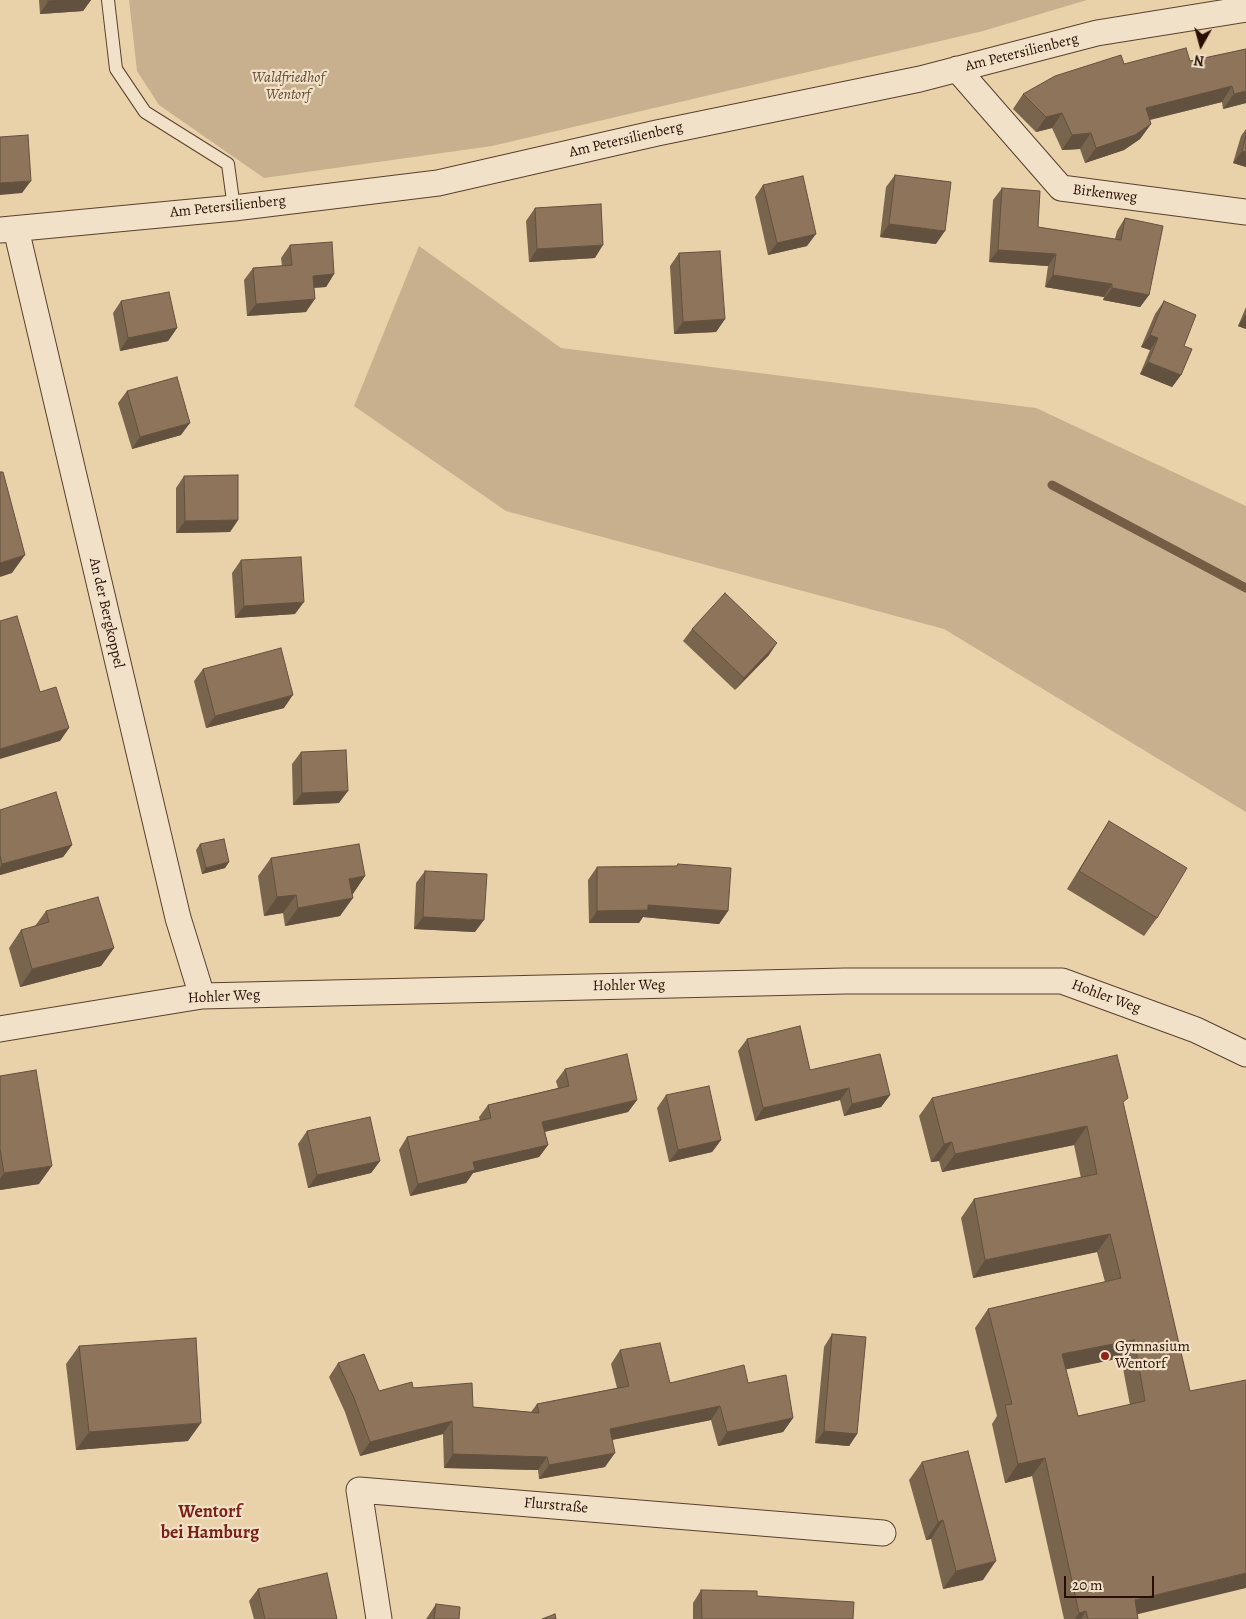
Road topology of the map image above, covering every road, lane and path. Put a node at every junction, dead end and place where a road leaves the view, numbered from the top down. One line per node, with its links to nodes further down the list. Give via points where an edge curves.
1 (108, 0): 4 (lane, via 116,69 146,112 228,164)
2 (1246, 9): 3 (street, Am Petersilienberg, via 1097,33)
3 (956, 69): 4 (street, Am Petersilienberg, via 438,183); 5 (street, Birkenweg, via 1061,188)
4 (234, 208): 6 (street, Am Petersilienberg)
5 (1246, 212)
6 (8, 230): 7 (street, An der Bergkoppel, via 176,909)
7 (202, 996): 8 (street, Hohler Weg); 9 (street, Hohler Weg, via 846,981 1062,980 1196,1030)
8 (0, 1029)
9 (1246, 1054)
10 (883, 1533): 11 (street, Flurstraße, via 359,1490)
11 (379, 1619)

